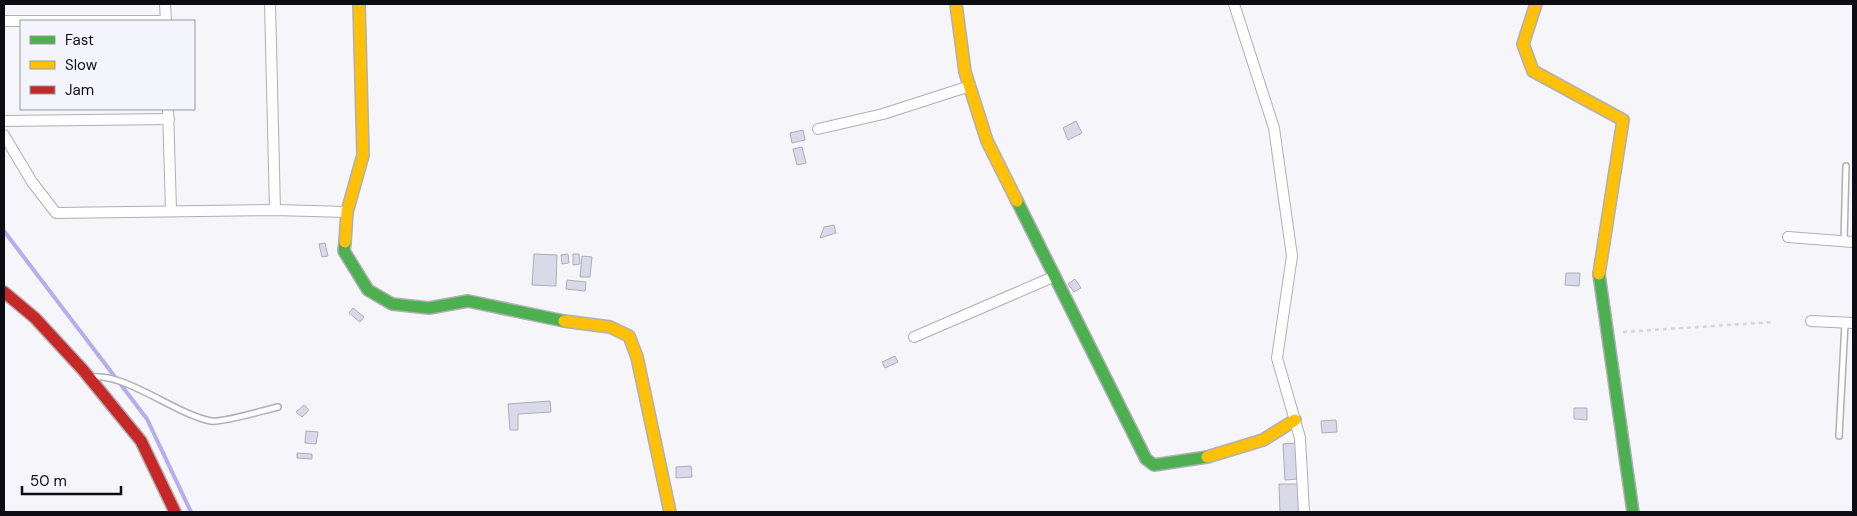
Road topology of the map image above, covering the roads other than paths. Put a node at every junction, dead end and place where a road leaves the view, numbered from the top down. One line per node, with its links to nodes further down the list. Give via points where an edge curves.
1 (165, 4): 7 (street)
2 (270, 4): 17 (street)
3 (359, 4): 18 (street, via 363,155)
4 (956, 4): 10 (street, via 965,72)
5 (1234, 4): 28 (street, via 1274,128 1292,256 1277,358)
6 (1536, 4): 33 (street, via 1523,44 1533,71 1623,120 1599,276)
7 (166, 20)
8 (4, 21): 9 (street)
9 (20, 21)
10 (970, 86): 13 (street, via 883,114); 21 (street, via 987,141)
11 (169, 114): 12 (street); 16 (street)
12 (4, 121)
13 (818, 129)
14 (4, 135): 16 (street, via 32,182 56,213)
15 (1846, 166): 20 (lane)
16 (171, 210): 17 (street)
17 (275, 210): 18 (street)
18 (347, 212): 31 (street, via 344,252 368,290 392,304 429,308 468,300 555,320 610,327 629,336 638,357)
19 (1788, 237): 20 (street)
20 (1849, 241)
21 (1053, 277): 25 (street); 28 (street, via 1146,459 1154,465 1199,459 1263,440)
22 (4, 292): 26 (street, via 35,318)
23 (1811, 321): 24 (street)
24 (1849, 323): 29 (lane)
25 (914, 337)
26 (89, 377): 27 (lane, via 100,376 133,387 182,412 213,422); 30 (street, via 141,441)
27 (278, 407)
28 (1295, 420): 32 (street, via 1300,438)
29 (1839, 436)
30 (175, 512)
31 (670, 512)
32 (1304, 512)
33 (1633, 512)

